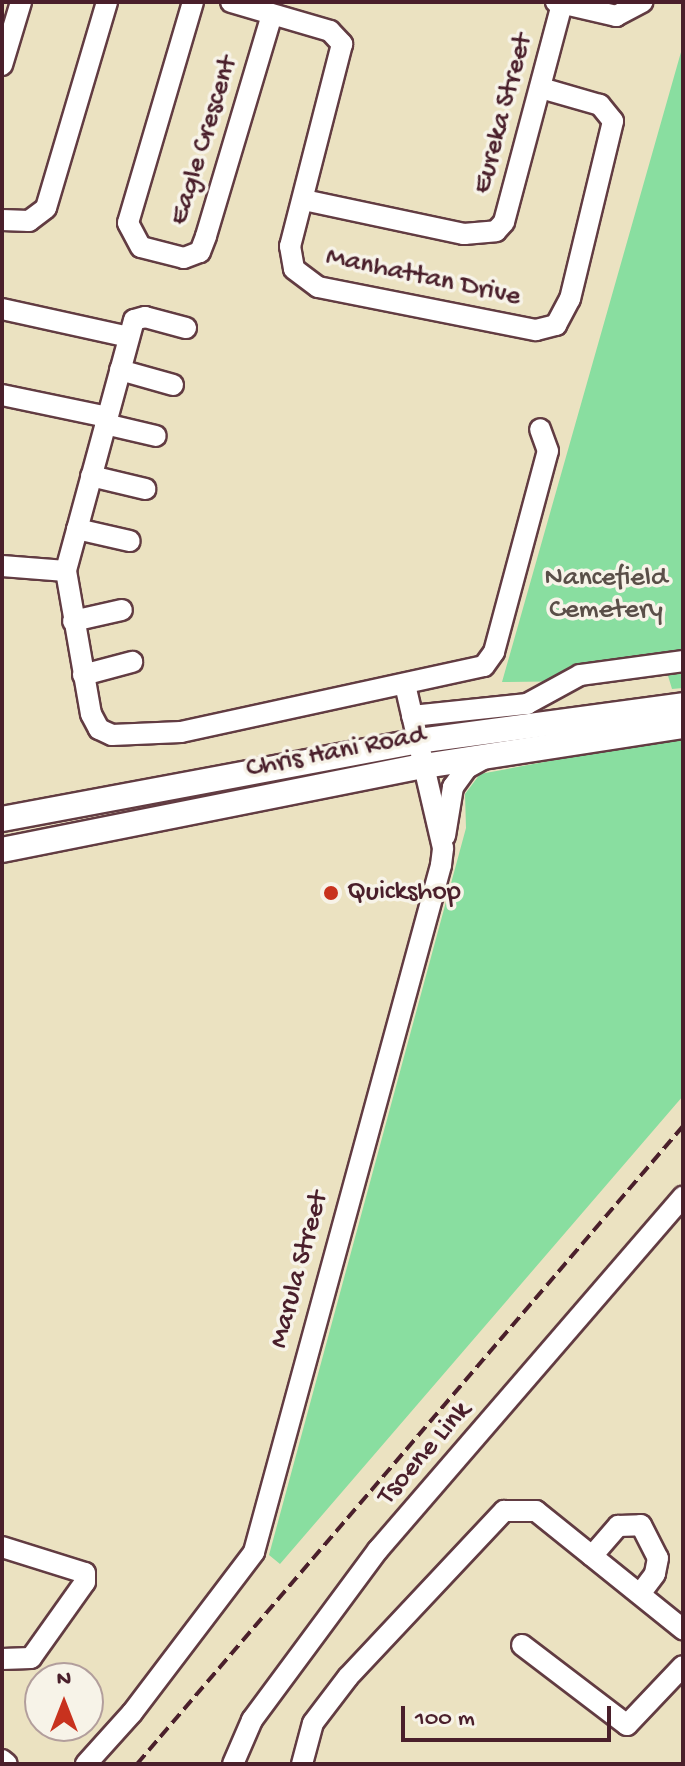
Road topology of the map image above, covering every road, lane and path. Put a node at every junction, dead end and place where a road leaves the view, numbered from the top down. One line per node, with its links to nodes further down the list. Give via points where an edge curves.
1 (21, 2): 8 (street)
2 (107, 2): 11 (street, via 46,208 29,221)
3 (193, 2): 7 (street, Eagle Crescent, via 128,223 141,247 184,258 200,252 206,236)
4 (231, 2): 7 (street, Manhattan Drive)
5 (642, 2): 6 (street, via 616,16)
6 (559, 3): 9 (street, Eureka Street)
7 (272, 15): 10 (street, Manhattan Drive, via 330,31 342,44)
8 (2, 65)
9 (541, 88): 10 (street, Eureka Street, via 504,222 496,231 464,234); 10 (street, Manhattan Drive, via 600,105 613,121 570,299 561,320 549,330 304,282 290,260)
10 (304, 200)
11 (2, 220)
12 (2, 309): 14 (street)
13 (186, 328): 14 (street, via 138,317)
14 (129, 337): 15 (street)
15 (120, 370): 16 (street); 18 (street)
16 (173, 385)
17 (2, 395): 18 (street)
18 (106, 421): 20 (street); 21 (street)
19 (540, 429): 32 (street, via 548,451 494,652 474,672)
20 (156, 436)
21 (91, 476): 22 (street); 23 (street)
22 (145, 489)
23 (77, 529): 24 (street); 26 (street)
24 (130, 541)
25 (2, 566): 26 (street)
26 (66, 571): 28 (street)
27 (122, 610): 28 (street)
28 (73, 621): 31 (street)
29 (683, 661): 34 (street, via 580,675 527,704)
30 (132, 662): 31 (street)
31 (83, 675): 32 (street, via 99,729 119,736 181,732)
32 (405, 685): 34 (street, Marula Street)
33 (683, 705): 36 (main road, Chris Hani Road)
34 (412, 716): 36 (street, Marula Street)
35 (683, 726): 37 (main road, Chris Hani Road)
36 (418, 741): 38 (street, Marula Street); 39 (main road, Chris Hani Road)
37 (490, 755): 38 (main road, Chris Hani Road); 40 (street, via 458,777)
38 (424, 766): 40 (street, Marula Street); 41 (main road, Chris Hani Road)
39 (2, 819)
40 (443, 848): 52 (street, Marula Street, via 254,1552 132,1713)
41 (2, 850)
42 (683, 1197): 53 (street, Tsoene Link, via 378,1550 252,1720)
43 (2, 1547): 48 (street, via 85,1573 85,1582 31,1658)
44 (592, 1556): 45 (street); 45 (street, via 621,1524 645,1528 655,1543 658,1564); 54 (street, via 532,1509 498,1514 348,1677 313,1723)
45 (640, 1594): 46 (street)
46 (683, 1629)
47 (522, 1645): 49 (street, via 627,1725)
48 (2, 1659)
49 (683, 1666)
50 (2, 1760): 51 (street)
51 (7, 1764)
52 (86, 1764)
53 (233, 1764)
54 (302, 1764)

